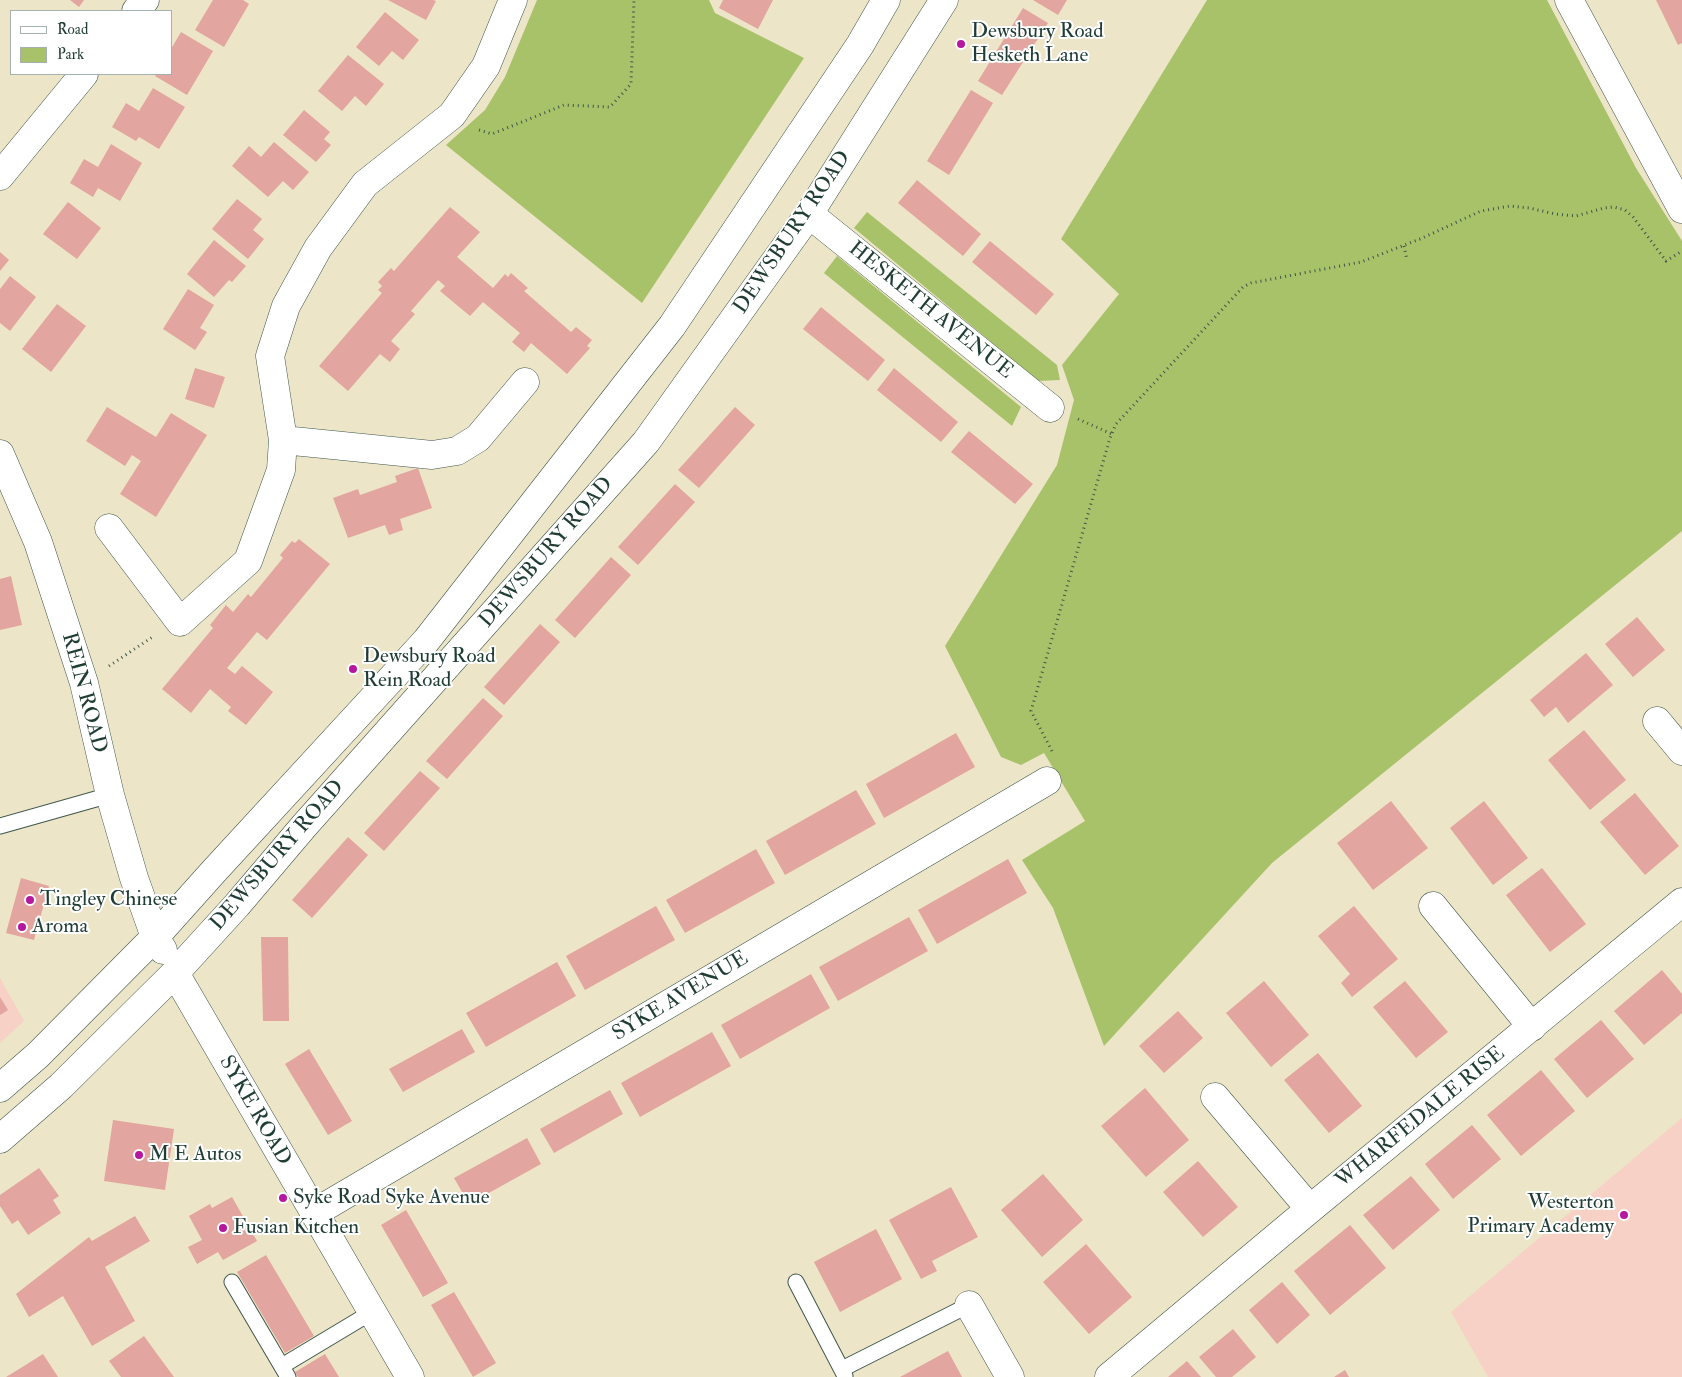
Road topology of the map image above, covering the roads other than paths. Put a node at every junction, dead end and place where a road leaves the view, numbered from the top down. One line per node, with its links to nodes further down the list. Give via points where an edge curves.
1 (145, 0): 6 (street)
2 (513, 0): 13 (street, via 486,66 452,115 365,184 318,248 286,306 270,356)
3 (886, 0): 23 (street, DEWSBURY ROAD, via 860,45 672,326 426,642)
4 (944, 0): 10 (street, DEWSBURY ROAD)
5 (1569, 0): 9 (street)
6 (137, 10)
7 (83, 75): 8 (street)
8 (0, 176)
9 (1682, 209)
10 (810, 214): 12 (street, HESKETH AVENUE); 24 (street, DEWSBURY ROAD, via 646,442)
11 (525, 382): 13 (street, via 478,438 457,451 432,454)
12 (1050, 408)
13 (284, 440): 15 (street, via 281,470 248,561 180,622)
14 (0, 454): 19 (street, REIN ROAD, via 38,542 84,683)
15 (109, 528)
16 (1657, 721): 17 (street)
17 (1682, 751)
18 (1047, 781): 30 (street, SYKE AVENUE)
19 (110, 796): 20 (lane); 23 (street, REIN ROAD)
20 (0, 826)
21 (1682, 902): 25 (street, WHARFEDALE RISE)
22 (1432, 906): 25 (street)
23 (155, 937): 24 (street, SYKE ROAD); 26 (street, DEWSBURY ROAD, via 38,1055)
24 (175, 973): 28 (street, DEWSBURY ROAD, via 61,1086); 30 (street, SYKE ROAD)
25 (1532, 1027): 29 (street, WHARFEDALE RISE)
26 (0, 1088)
27 (1215, 1097): 29 (street)
28 (0, 1139)
29 (1310, 1209): 39 (street, WHARFEDALE RISE)
30 (314, 1214): 34 (street, SYKE ROAD)
31 (232, 1282): 35 (lane)
32 (796, 1282): 36 (lane)
33 (968, 1305): 36 (lane); 38 (street)
34 (372, 1312): 35 (lane); 37 (street, SYKE ROAD)
35 (285, 1372)
36 (844, 1373)
37 (410, 1377)
38 (1010, 1377)
39 (1109, 1377)

